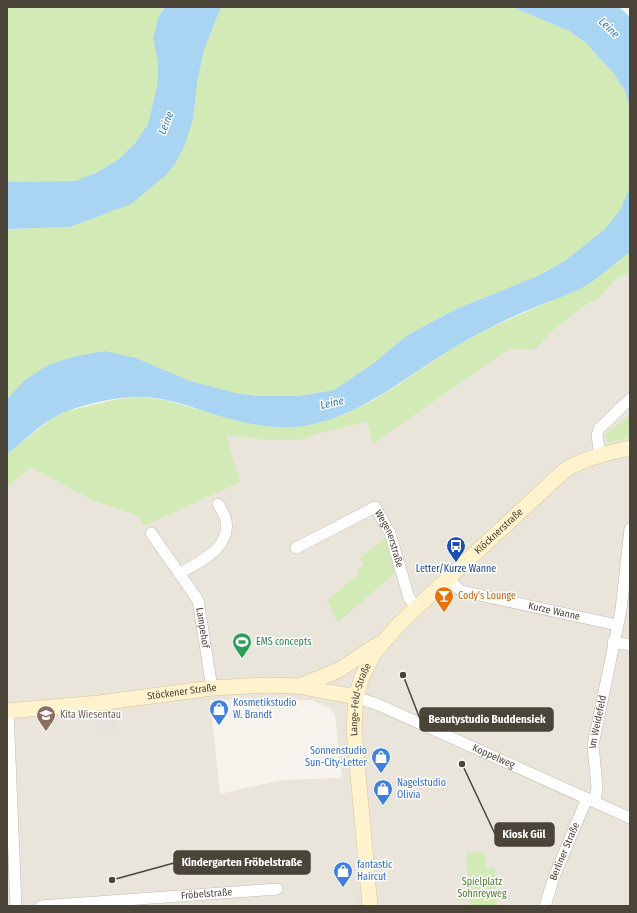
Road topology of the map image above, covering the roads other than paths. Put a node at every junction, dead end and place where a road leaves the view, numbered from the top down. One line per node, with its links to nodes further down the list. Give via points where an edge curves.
1 (630, 399): 3 (street, via 599,429 597,436)
2 (630, 448): 3 (main road, Klöcknerstraße)
3 (600, 455): 9 (main road, Klöcknerstraße, via 565,470)
4 (218, 504): 8 (street, via 226,520 220,546 214,553)
5 (630, 529): 11 (street, Im Weidefeld)
6 (151, 533): 8 (street, Lampehof)
7 (296, 548): 10 (street, Wegenerstraße, via 375,508 390,533 408,598)
8 (179, 574): 17 (street, Lampehof, via 198,600)
9 (448, 579): 10 (main road, Klöcknerstraße); 12 (street, Kurze Wanne, via 462,591)
10 (416, 607): 13 (main road, Klöcknerstraße)
11 (625, 611): 12 (street, Im Weidefeld)
12 (617, 624): 14 (street, Im Weidefeld)
13 (383, 641): 16 (main road, via 339,670); 18 (main road, Lange-Feld-Straße, via 368,663)
14 (613, 642): 15 (street); 20 (street, Im Weidefeld, via 593,745 597,787)
15 (630, 645)
16 (297, 686): 17 (main road, Stöckener Straße); 18 (main road, Stöckener Straße)
17 (212, 688): 19 (main road, Stöckener Straße, via 99,703)
18 (356, 697): 20 (street, Koppelweg); 25 (main road, Lange-Feld-Straße, via 355,735)
19 (8, 711): 23 (street)
20 (591, 800): 21 (street, Koppelweg); 26 (street, Berliner Straße, via 554,877)
21 (630, 818)
22 (277, 889): 24 (street, Fröbelstraße)
23 (16, 906)
24 (41, 906)
25 (370, 906)
26 (544, 906)

